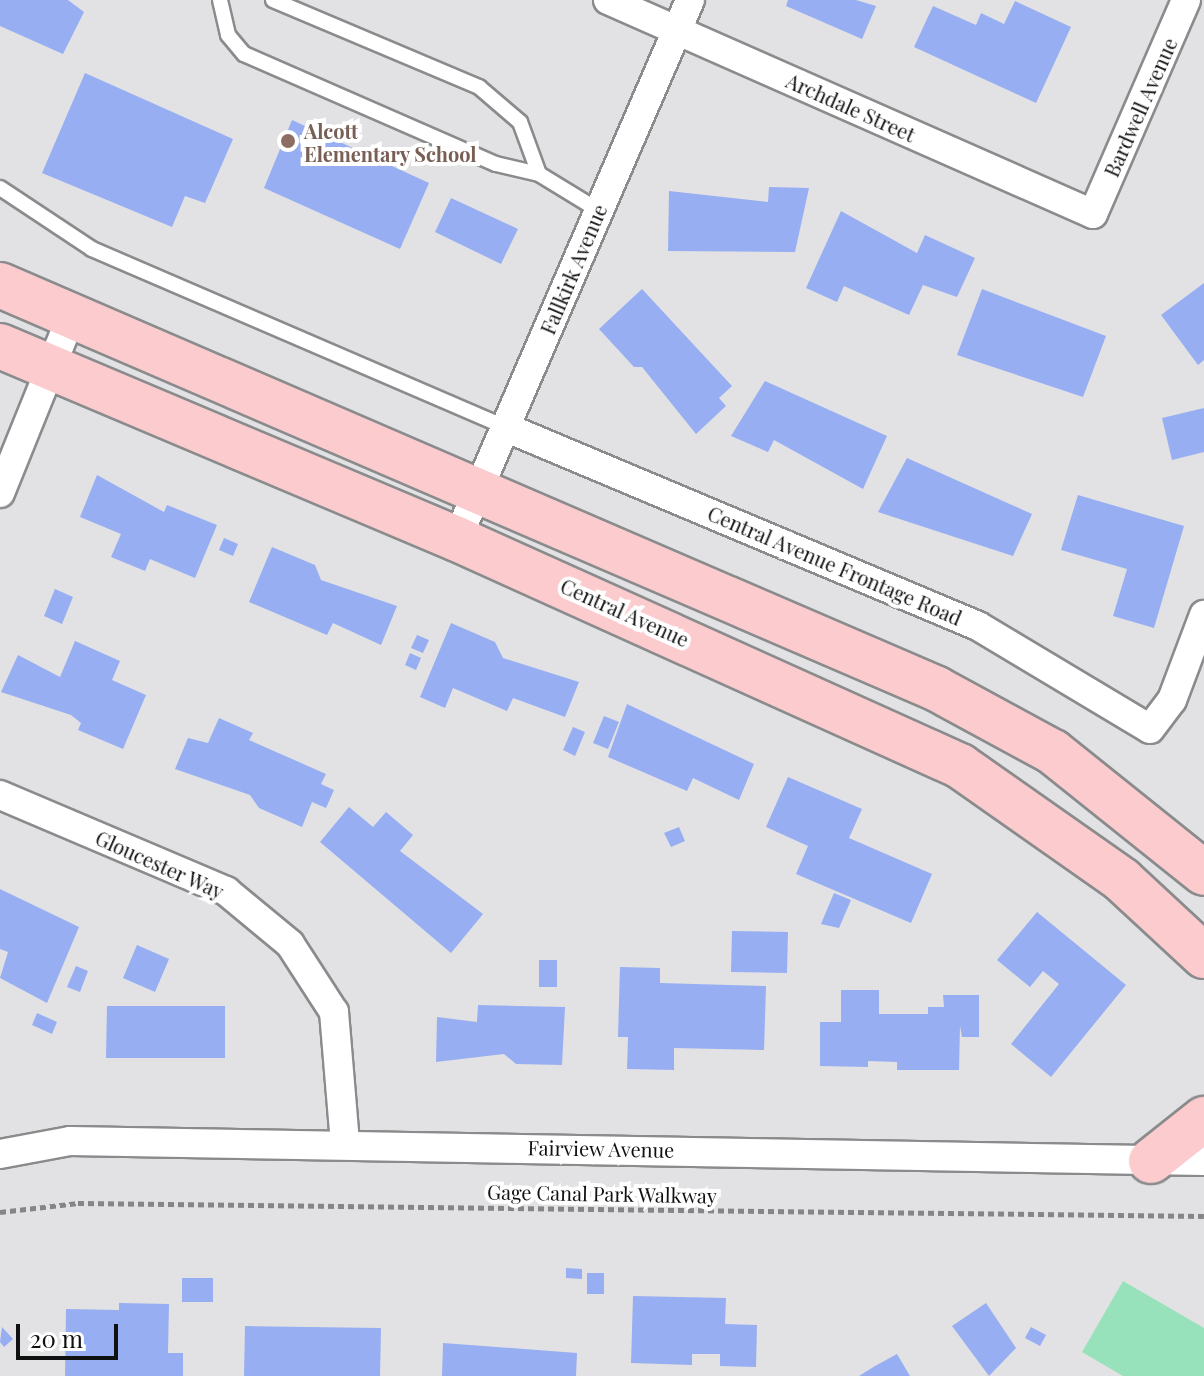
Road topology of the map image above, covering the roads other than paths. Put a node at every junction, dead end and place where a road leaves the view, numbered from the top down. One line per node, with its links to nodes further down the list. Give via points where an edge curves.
1 (220, 0): 7 (lane, via 228,35 244,54 496,164)
2 (273, 0): 7 (lane, via 479,87 520,122)
3 (608, 0): 6 (street, Archdale Street)
4 (690, 0): 6 (street, Fallkirk Avenue)
5 (1186, 0): 10 (street, Bardwell Avenue)
6 (676, 29): 9 (street, Fallkirk Avenue); 10 (street, Archdale Street)
7 (539, 174): 9 (lane)
8 (0, 188): 15 (lane, via 92,249)
9 (598, 210): 15 (street, Fallkirk Avenue)
10 (1093, 214)
11 (0, 285): 12 (main road)
12 (72, 315): 14 (street); 16 (main road)
13 (0, 346): 14 (main road, Central Avenue)
14 (50, 368): 17 (street); 18 (main road, Central Avenue)
15 (507, 428): 16 (street, Fallkirk Avenue); 19 (street, Central Avenue Frontage Road, via 978,626 1150,729 1172,700)
16 (481, 488): 18 (street, Fallkirk Avenue); 21 (main road, via 1003,723 1053,752)
17 (0, 493)
18 (457, 539): 22 (main road, Central Avenue, via 960,766 1122,880)
19 (1204, 615)
20 (0, 795): 24 (street, Gloucester Way, via 226,891 290,944 334,1012)
21 (1204, 873)
22 (1204, 956)
23 (1204, 1119): 26 (main road)
24 (345, 1143): 25 (street, Fairview Avenue, via 70,1141); 26 (street, Fairview Avenue)
25 (0, 1154)
26 (1151, 1161): 27 (street, Fairview Avenue)
27 (1204, 1161)

